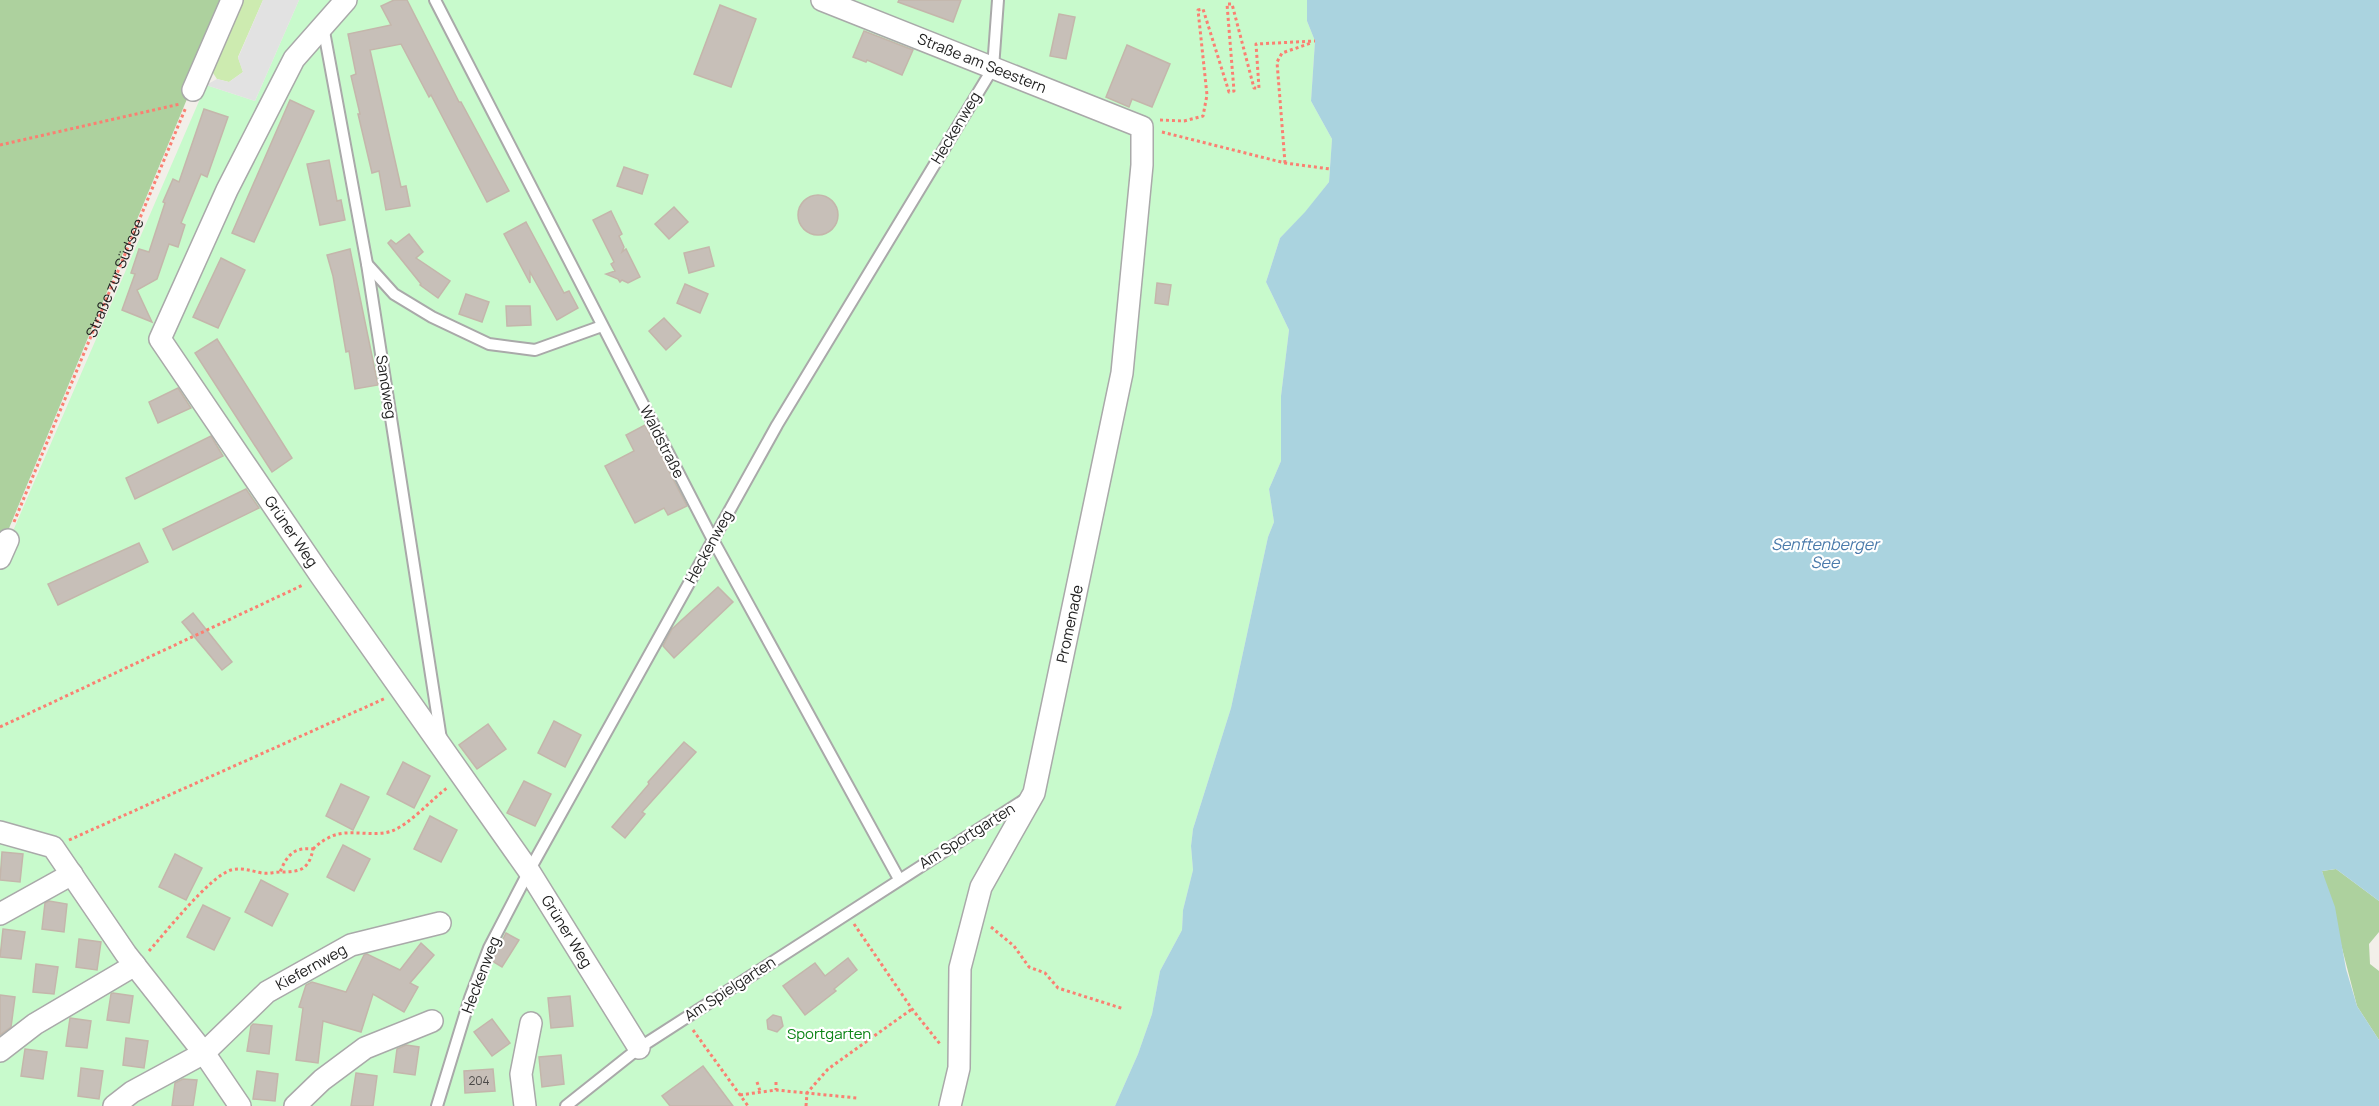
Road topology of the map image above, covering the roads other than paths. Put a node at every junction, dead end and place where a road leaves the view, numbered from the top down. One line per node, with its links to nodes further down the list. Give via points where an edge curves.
1 (232, 0): 8 (street)
2 (346, 0): 6 (street, Grüner Weg)
3 (435, 0): 11 (lane, Waldstraße)
4 (822, 0): 7 (street, Straße am Seestern)
5 (998, 0): 7 (lane, Heckenweg)
6 (323, 26): 10 (lane, Sandweg); 13 (street, Grüner Weg, via 294,59 160,339)
7 (993, 68): 9 (street, Straße am Seestern); 12 (lane, Heckenweg, via 777,425)
8 (191, 96)
9 (1149, 123): 14 (street, Promenade, via 1122,373)
10 (367, 264): 11 (lane, via 394,294 489,344 535,350); 13 (lane, Sandweg)
11 (602, 326): 12 (lane, Waldstraße)
12 (713, 540): 16 (lane, Heckenweg); 18 (lane, Waldstraße)
13 (443, 750): 16 (street, Grüner Weg)
14 (1034, 793): 18 (lane, Am Sportgarten); 33 (street, Promenade, via 981,887 960,968 959,1068)
15 (0, 832): 17 (street, via 53,847)
16 (529, 871): 24 (street, Grüner Weg); 30 (lane, Heckenweg, via 489,948)
17 (72, 874): 19 (street); 21 (street)
18 (900, 879): 24 (lane, Am Spielgarten)
19 (0, 914)
20 (440, 923): 26 (street, Kiefernweg, via 351,945 267,992)
21 (135, 965): 25 (street, via 35,1024); 26 (street)
22 (432, 1021): 29 (street, via 365,1048)
23 (531, 1023): 31 (street, via 521,1074)
24 (639, 1048): 32 (lane, Am Spielgarten)
25 (0, 1051)
26 (204, 1053): 27 (street, Kiefernweg); 28 (street)
27 (114, 1106)
28 (240, 1106)
29 (295, 1106)
30 (437, 1106)
31 (525, 1106)
32 (566, 1106)
33 (950, 1106)

